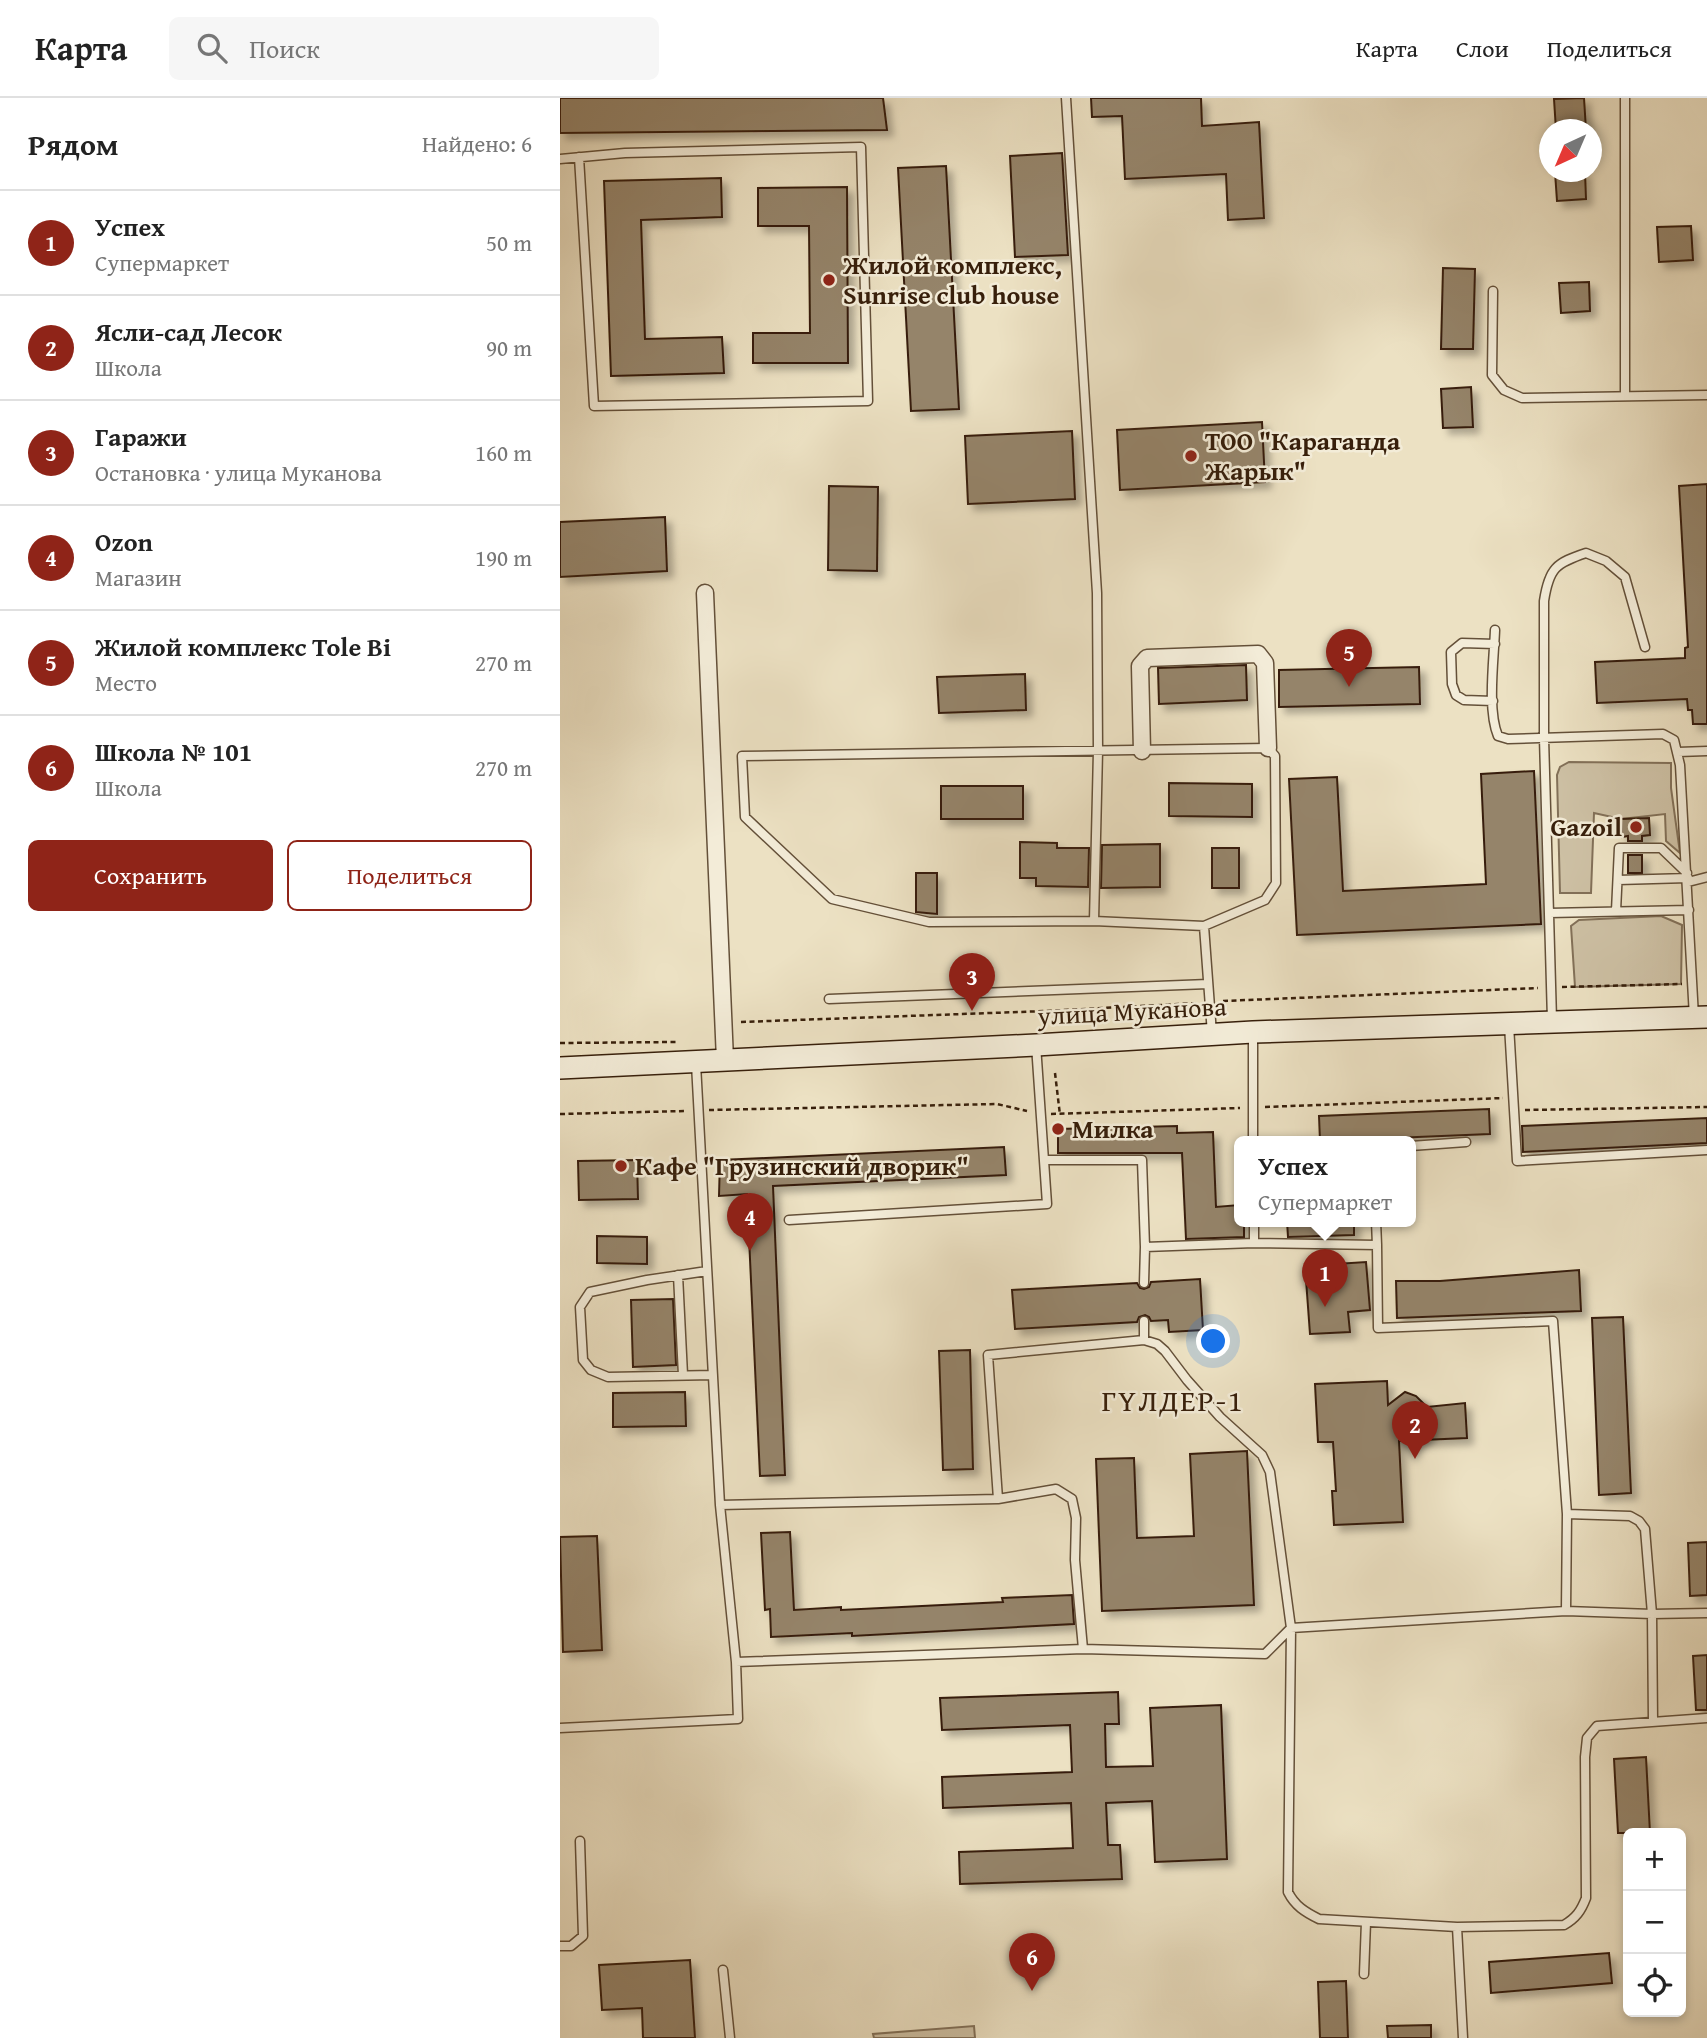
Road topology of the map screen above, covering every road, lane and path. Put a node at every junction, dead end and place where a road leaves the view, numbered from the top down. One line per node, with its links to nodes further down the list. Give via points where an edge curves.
1 (1066, 98): 15 (lane, via 1097,593)
2 (1625, 98): 7 (lane)
3 (579, 158): 3 (lane, via 861,148 868,401 594,405); 4 (lane)
4 (560, 159)
5 (1493, 291): 7 (lane, via 1492,375 1504,390 1521,398)
6 (1707, 395): 7 (lane)
7 (1625, 396)
8 (705, 593): 33 (street)
9 (1495, 630): 10 (lane)
10 (1495, 644): 12 (lane); 12 (lane, via 1462,643 1451,652 1456,695 1464,700)
11 (1645, 647): 13 (lane, via 1625,577 1606,561 1586,553 1560,562 1547,582 1544,601)
12 (1493, 701): 13 (lane, via 1498,736)
13 (1544, 738): 18 (lane, via 1662,734 1674,740); 24 (lane)
14 (1268, 748): 16 (lane); 16 (street, via 1265,663 1258,654 1147,659 1140,666); 26 (lane, via 1275,756 1276,883 1265,900)
15 (1098, 751): 16 (lane); 25 (lane); 25 (lane, via 743,756 745,817 832,898 929,922)
16 (1142, 751)
17 (1707, 751): 18 (lane)
18 (1678, 752): 20 (lane)
19 (1707, 877): 20 (lane)
20 (1688, 878): 21 (lane); 21 (lane, via 1661,848 1619,848); 22 (lane)
21 (1618, 880): 23 (lane)
22 (1689, 910): 23 (lane); 28 (lane)
23 (1616, 911): 24 (lane)
24 (1549, 913): 29 (lane)
25 (1094, 921): 26 (lane)
26 (1204, 926): 27 (lane)
27 (1208, 984): 30 (lane); 31 (lane)
28 (1692, 984): 29 (path); 32 (lane)
29 (1551, 987): 31 (path); 35 (lane)
30 (829, 999)
31 (1209, 1002): 33 (path); 37 (lane)
32 (1700, 1017): 35 (main road, улица Муканова)
33 (723, 1023): 41 (street)
34 (1508, 1023): 35 (main road, улица Муканова); 36 (main road, улица Муканова); 46 (lane)
35 (1552, 1023)
36 (1253, 1032): 37 (main road, улица Муканова); 48 (lane)
37 (1212, 1034): 40 (main road, улица Муканова)
38 (683, 1042): 39 (path)
39 (560, 1043)
40 (1036, 1045): 41 (main road, улица Муканова); 52 (lane)
41 (725, 1059): 42 (main road, улица Муканова)
42 (695, 1061): 43 (main road, улица Муканова); 59 (lane)
43 (560, 1068)
44 (1055, 1073): 47 (path)
45 (1707, 1107): 46 (path)
46 (1514, 1111): 51 (lane, via 1517,1161)
47 (1060, 1115)
48 (1253, 1136)
49 (1466, 1142): 50 (lane)
50 (1416, 1146)
51 (1707, 1150)
52 (1045, 1160): 53 (lane, via 1047,1204); 58 (lane, via 1142,1160)
53 (789, 1220)
54 (1254, 1227): 56 (lane)
55 (1376, 1227): 57 (lane)
56 (1254, 1243): 57 (lane); 58 (lane)
57 (1377, 1245): 68 (lane, via 1378,1328 1553,1321)
58 (1145, 1247): 61 (lane)
59 (707, 1271): 60 (lane); 65 (lane)
60 (678, 1275): 64 (lane); 64 (lane, via 590,1292 580,1307 583,1360 591,1370 608,1377)
61 (1144, 1283)
62 (1144, 1321): 63 (lane)
63 (1144, 1340): 66 (lane, via 988,1355); 72 (lane, via 1165,1351 1220,1417 1262,1455 1270,1472)
64 (683, 1375): 65 (lane)
65 (713, 1375): 67 (lane)
66 (999, 1499): 67 (lane); 73 (lane, via 1056,1489 1072,1499)
67 (720, 1505): 74 (lane)
68 (1567, 1514): 69 (lane); 70 (lane, via 1630,1516 1639,1521 1645,1529)
69 (1566, 1611): 70 (lane); 72 (lane)
70 (1651, 1614): 71 (lane); 76 (lane)
71 (1707, 1614)
72 (1291, 1628): 73 (lane, via 1265,1654); 79 (lane, via 1288,1892 1303,1911 1319,1919)
73 (1083, 1649): 74 (lane)
74 (736, 1662): 77 (lane, via 738,1719)
75 (1707, 1718): 76 (lane)
76 (1653, 1721): 80 (lane, via 1597,1726 1587,1738 1586,1898 1581,1911 1564,1925)
77 (560, 1728)
78 (580, 1841): 81 (lane, via 583,1936 571,1946)
79 (1366, 1922): 80 (lane); 83 (lane)
80 (1457, 1927): 85 (lane)
81 (560, 1946)
82 (723, 1970): 84 (lane)
83 (1364, 1974)
84 (730, 2038)
85 (1463, 2038)

